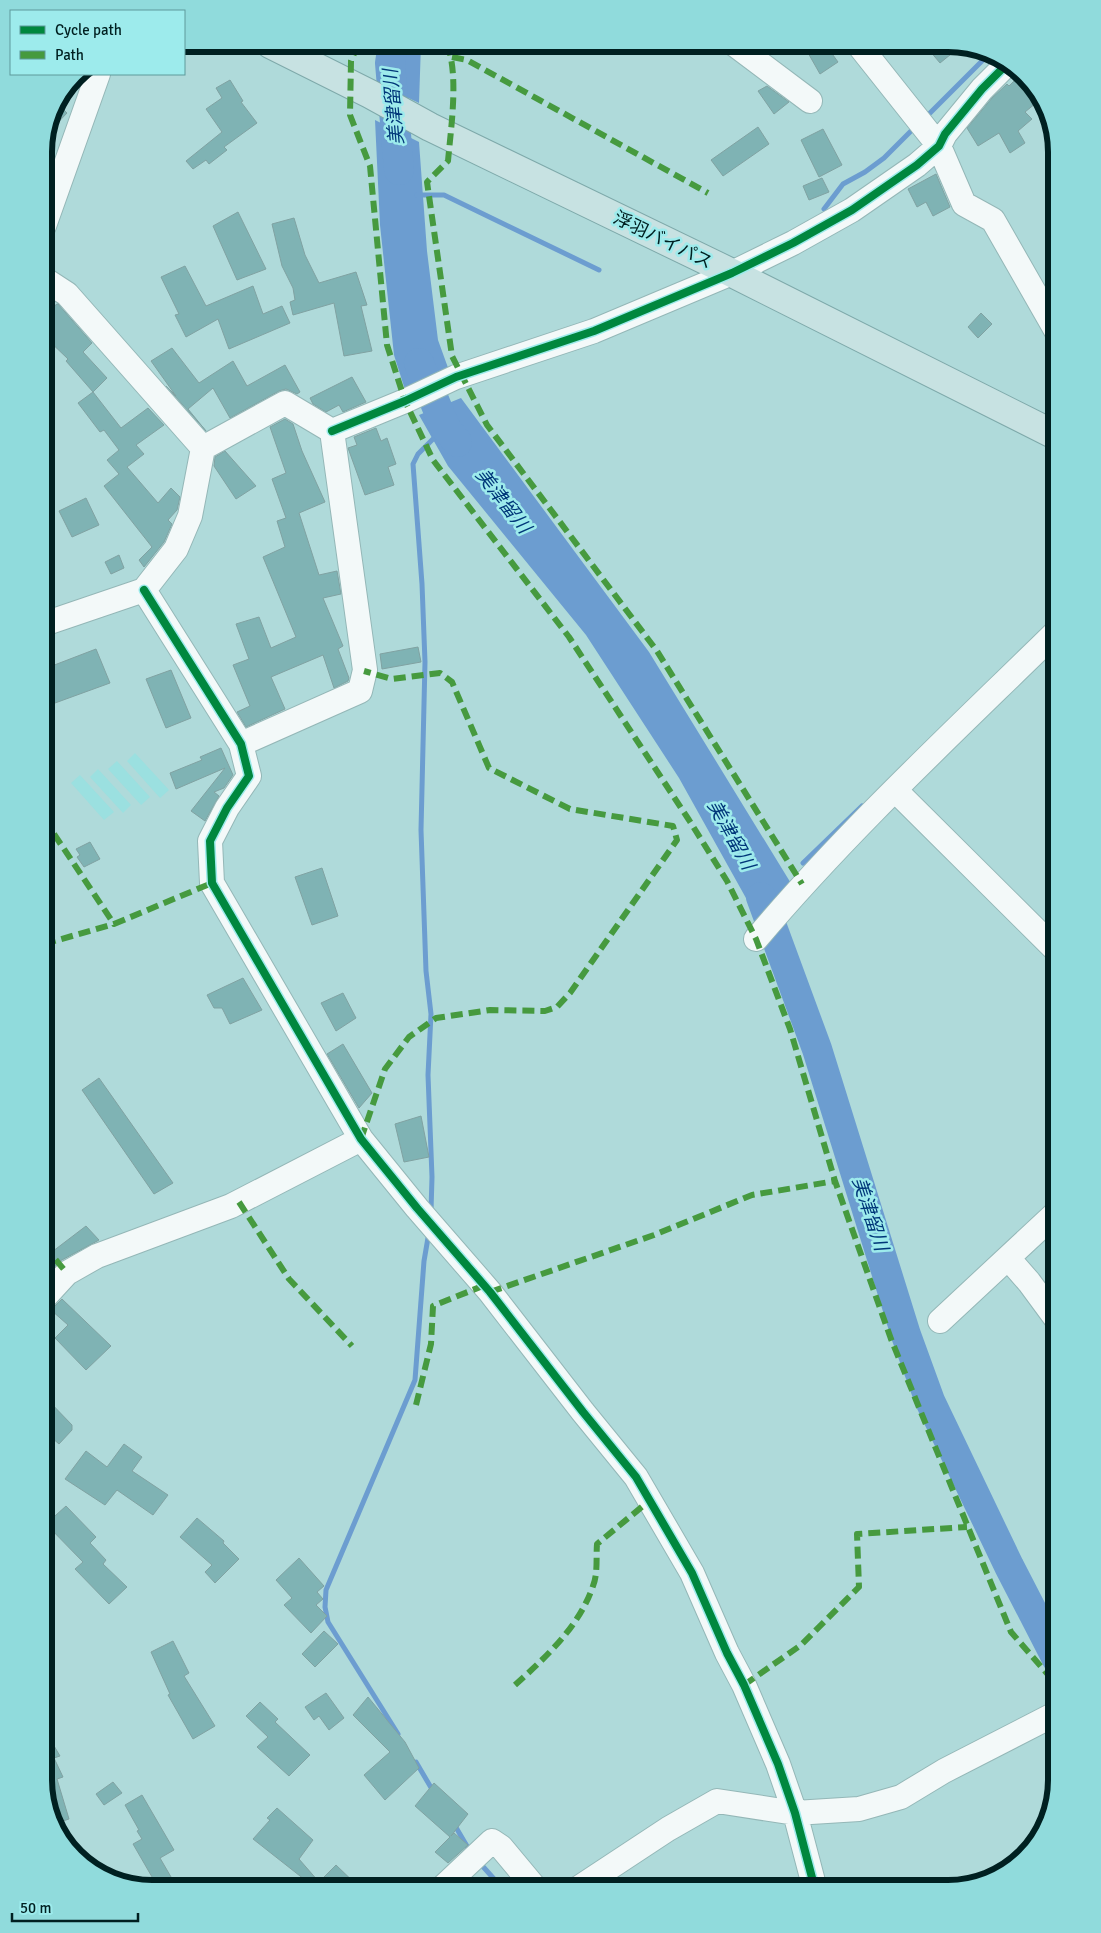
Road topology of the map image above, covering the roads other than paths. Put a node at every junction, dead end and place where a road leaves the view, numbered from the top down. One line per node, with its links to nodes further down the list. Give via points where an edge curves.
1 (288, 53): 9 (highway, 浮羽バイパス)
2 (746, 53): 6 (street)
3 (865, 53): 7 (street)
4 (1003, 68): 7 (street, via 945,134)
5 (98, 75): 8 (street)
6 (810, 101)
7 (939, 146): 9 (street, via 852,210); 11 (street, via 964,204 993,220)
8 (53, 201)
9 (732, 273): 12 (street, via 594,331 456,377); 13 (highway, 浮羽バイパス)
10 (53, 284): 14 (street, via 66,294)
11 (1048, 316)
12 (332, 431): 14 (street, via 285,404); 18 (street, via 365,670 360,691)
13 (1048, 431)
14 (202, 448): 15 (street, via 190,516 176,549)
15 (144, 590): 16 (street); 18 (street)
16 (53, 621)
17 (1048, 640): 19 (street)
18 (241, 744): 22 (street, via 249,776 226,808 210,840 212,884)
19 (895, 790): 20 (street, via 802,884); 21 (street)
20 (756, 938)
21 (1048, 941)
22 (361, 1139): 25 (street, via 232,1206 97,1256 67,1273); 29 (street, via 490,1292 636,1477 692,1573 748,1694)
23 (1048, 1220): 24 (street)
24 (1008, 1258): 26 (street); 27 (street)
25 (52, 1289)
26 (1048, 1309)
27 (940, 1321)
28 (1048, 1717): 29 (street, via 900,1797 859,1809)
29 (795, 1813): 32 (street, via 717,1801); 33 (street)
30 (451, 1880): 31 (street, via 492,1841)
31 (528, 1880)
32 (591, 1880)
33 (813, 1880)

